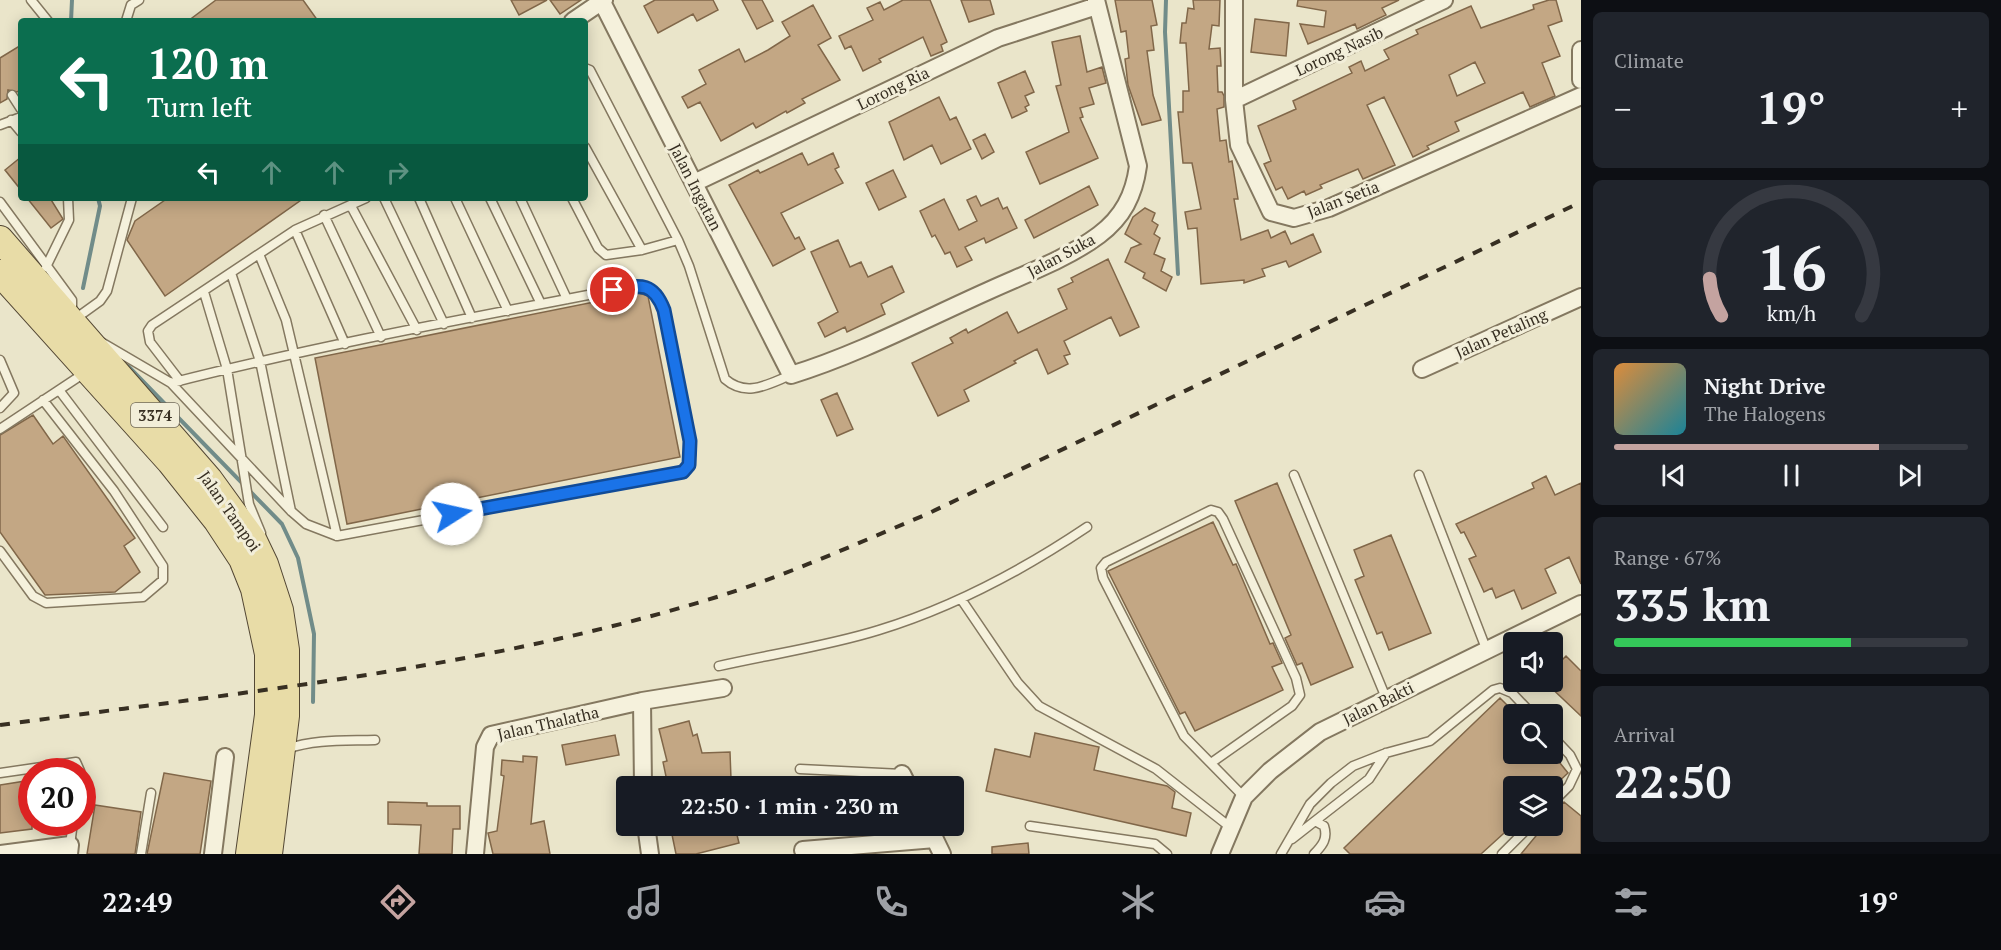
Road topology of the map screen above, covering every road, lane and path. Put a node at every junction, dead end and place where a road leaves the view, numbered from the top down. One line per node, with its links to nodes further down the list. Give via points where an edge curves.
1 (31, 0): 7 (lane)
2 (139, 0): 8 (lane, via 131,6)
3 (1234, 0): 15 (street, Jalan Setia)
4 (1444, 0): 15 (street, Lorong Nasib)
5 (602, 1): 9 (street); 22 (street, Jalan Ingatan)
6 (1097, 3): 22 (street, Lorong Ria, via 998,38); 60 (street, Jalan Suka, via 1138,166 1129,202 1115,220 1098,236 1050,262 834,362)
7 (46, 18)
8 (127, 18)
9 (577, 18)
10 (1581, 50): 12 (street)
11 (588, 69): 37 (lane)
12 (1581, 80)
13 (12, 95): 16 (lane)
14 (1581, 96): 15 (street, Jalan Setia, via 1329,208 1294,218 1271,212 1239,145)
15 (1234, 100)
16 (18, 104)
17 (18, 118): 18 (lane)
18 (12, 120): 19 (lane); 20 (lane)
19 (0, 125)
20 (18, 128)
21 (588, 152): 38 (lane)
22 (694, 183): 60 (street, Jalan Ingatan)
23 (68, 201): 40 (lane, via 69,220)
24 (131, 201): 50 (lane, via 107,291)
25 (360, 201): 33 (lane)
26 (385, 201): 49 (lane)
27 (420, 201): 48 (lane)
28 (456, 201): 47 (lane)
29 (491, 201): 46 (lane)
30 (521, 201): 45 (lane)
31 (574, 201): 38 (lane, via 598,248 606,255)
32 (0, 202): 40 (lane)
33 (351, 206): 34 (lane); 51 (lane)
34 (324, 216): 35 (lane); 52 (lane)
35 (295, 230): 39 (lane); 53 (lane)
36 (0, 239): 50 (main road, Jalan Tampoi / 3374)
37 (678, 240): 38 (lane); 60 (lane, via 725,379 742,390)
38 (642, 250)
39 (259, 254): 42 (lane); 54 (lane, via 286,320)
40 (46, 267): 50 (lane, via 72,300)
41 (0, 273): 59 (main road, Jalan Tampoi / 3374)
42 (231, 273): 43 (lane); 56 (lane)
43 (204, 292): 57 (lane); 61 (lane, via 148,331 150,342)
44 (1581, 297): 58 (street, Jalan Petaling)
45 (567, 299): 46 (lane); 72 (lane, via 635,286 649,287 658,296 690,441 689,465 683,472)
46 (541, 304): 47 (lane)
47 (508, 311): 48 (lane)
48 (472, 318): 49 (lane)
49 (444, 324): 51 (lane)
50 (79, 329): 61 (lane); 74 (main road, Jalan Tampoi / 3374, via 209,479 254,541)
51 (417, 330): 52 (lane)
52 (381, 337): 53 (lane)
53 (345, 344): 54 (lane)
54 (295, 354): 56 (lane); 72 (lane)
55 (0, 360): 64 (lane, via 14,393)
56 (260, 361): 57 (lane); 69 (lane)
57 (227, 369): 61 (lane); 66 (lane)
58 (1422, 369)
59 (86, 372): 62 (lane); 109 (main road, Jalan Tampoi / 3374, via 170,462 217,521 242,559 254,589 268,654 268,715)
60 (791, 375)
61 (176, 382): 66 (lane)
62 (59, 390): 63 (lane); 70 (lane)
63 (43, 400): 65 (lane); 73 (lane, via 114,491 163,566 163,580 143,597 46,603 33,596)
64 (0, 408)
65 (0, 429)
66 (242, 460): 69 (lane); 74 (lane, via 249,504 277,572)
67 (1294, 475): 80 (lane)
68 (1419, 475): 77 (lane)
69 (291, 512): 72 (lane, via 306,524)
70 (163, 527)
71 (1087, 527): 75 (lane, via 1041,558)
72 (337, 536)
73 (0, 551)
74 (274, 593): 85 (main road, Jalan Tampoi / 3374, via 286,650)
75 (961, 599): 78 (lane, via 878,631); 99 (lane, via 1018,683 1039,706 1156,769)
76 (1581, 604): 77 (street, Jalan Bakti)
77 (1487, 651): 80 (street, Jalan Bakti)
78 (719, 666)
79 (723, 688): 81 (street, Jalan Thalatha)
80 (1386, 698): 96 (street, Jalan Bakti, via 1320,732)
81 (642, 701): 92 (street); 111 (street, Jalan Thalatha, via 488,738)
82 (1522, 704): 86 (lane, via 1500,688 1430,741)
83 (375, 740): 85 (lane, via 313,742)
84 (1563, 748): 94 (lane, via 1577,769)
85 (283, 751): 110 (main road, Jalan Tampoi / 3374)
86 (1386, 753): 97 (lane, via 1370,779); 103 (lane, via 1353,766 1320,792)
87 (225, 757): 108 (street)
88 (1211, 763): 88 (lane, via 1292,706 1300,695 1296,678 1223,519 1211,510 1101,568 1171,712 1193,747); 96 (lane)
89 (800, 769): 93 (lane)
90 (18, 770): 91 (lane)
91 (0, 773)
92 (643, 776)
93 (867, 776)
94 (1563, 792)
95 (151, 793): 107 (lane)
96 (1244, 797): 99 (street, Jalan Bakti)
97 (1315, 821): 103 (lane); 116 (lane, via 1327,833 1324,844)
98 (1030, 826): 113 (lane, via 1155,844)
99 (1230, 827): 114 (street, Jalan Bakti)
100 (648, 836): 112 (street)
101 (1520, 836): 117 (lane)
102 (935, 839): 105 (street)
103 (1292, 839): 115 (lane)
104 (69, 849): 106 (street)
105 (802, 850)
106 (0, 854)
107 (141, 854)
108 (213, 854)
109 (249, 854)
110 (269, 854)
111 (475, 854)
112 (650, 854)
113 (1167, 854)
114 (1220, 854)
115 (1281, 854)
116 (1314, 854)
117 (1502, 854)

